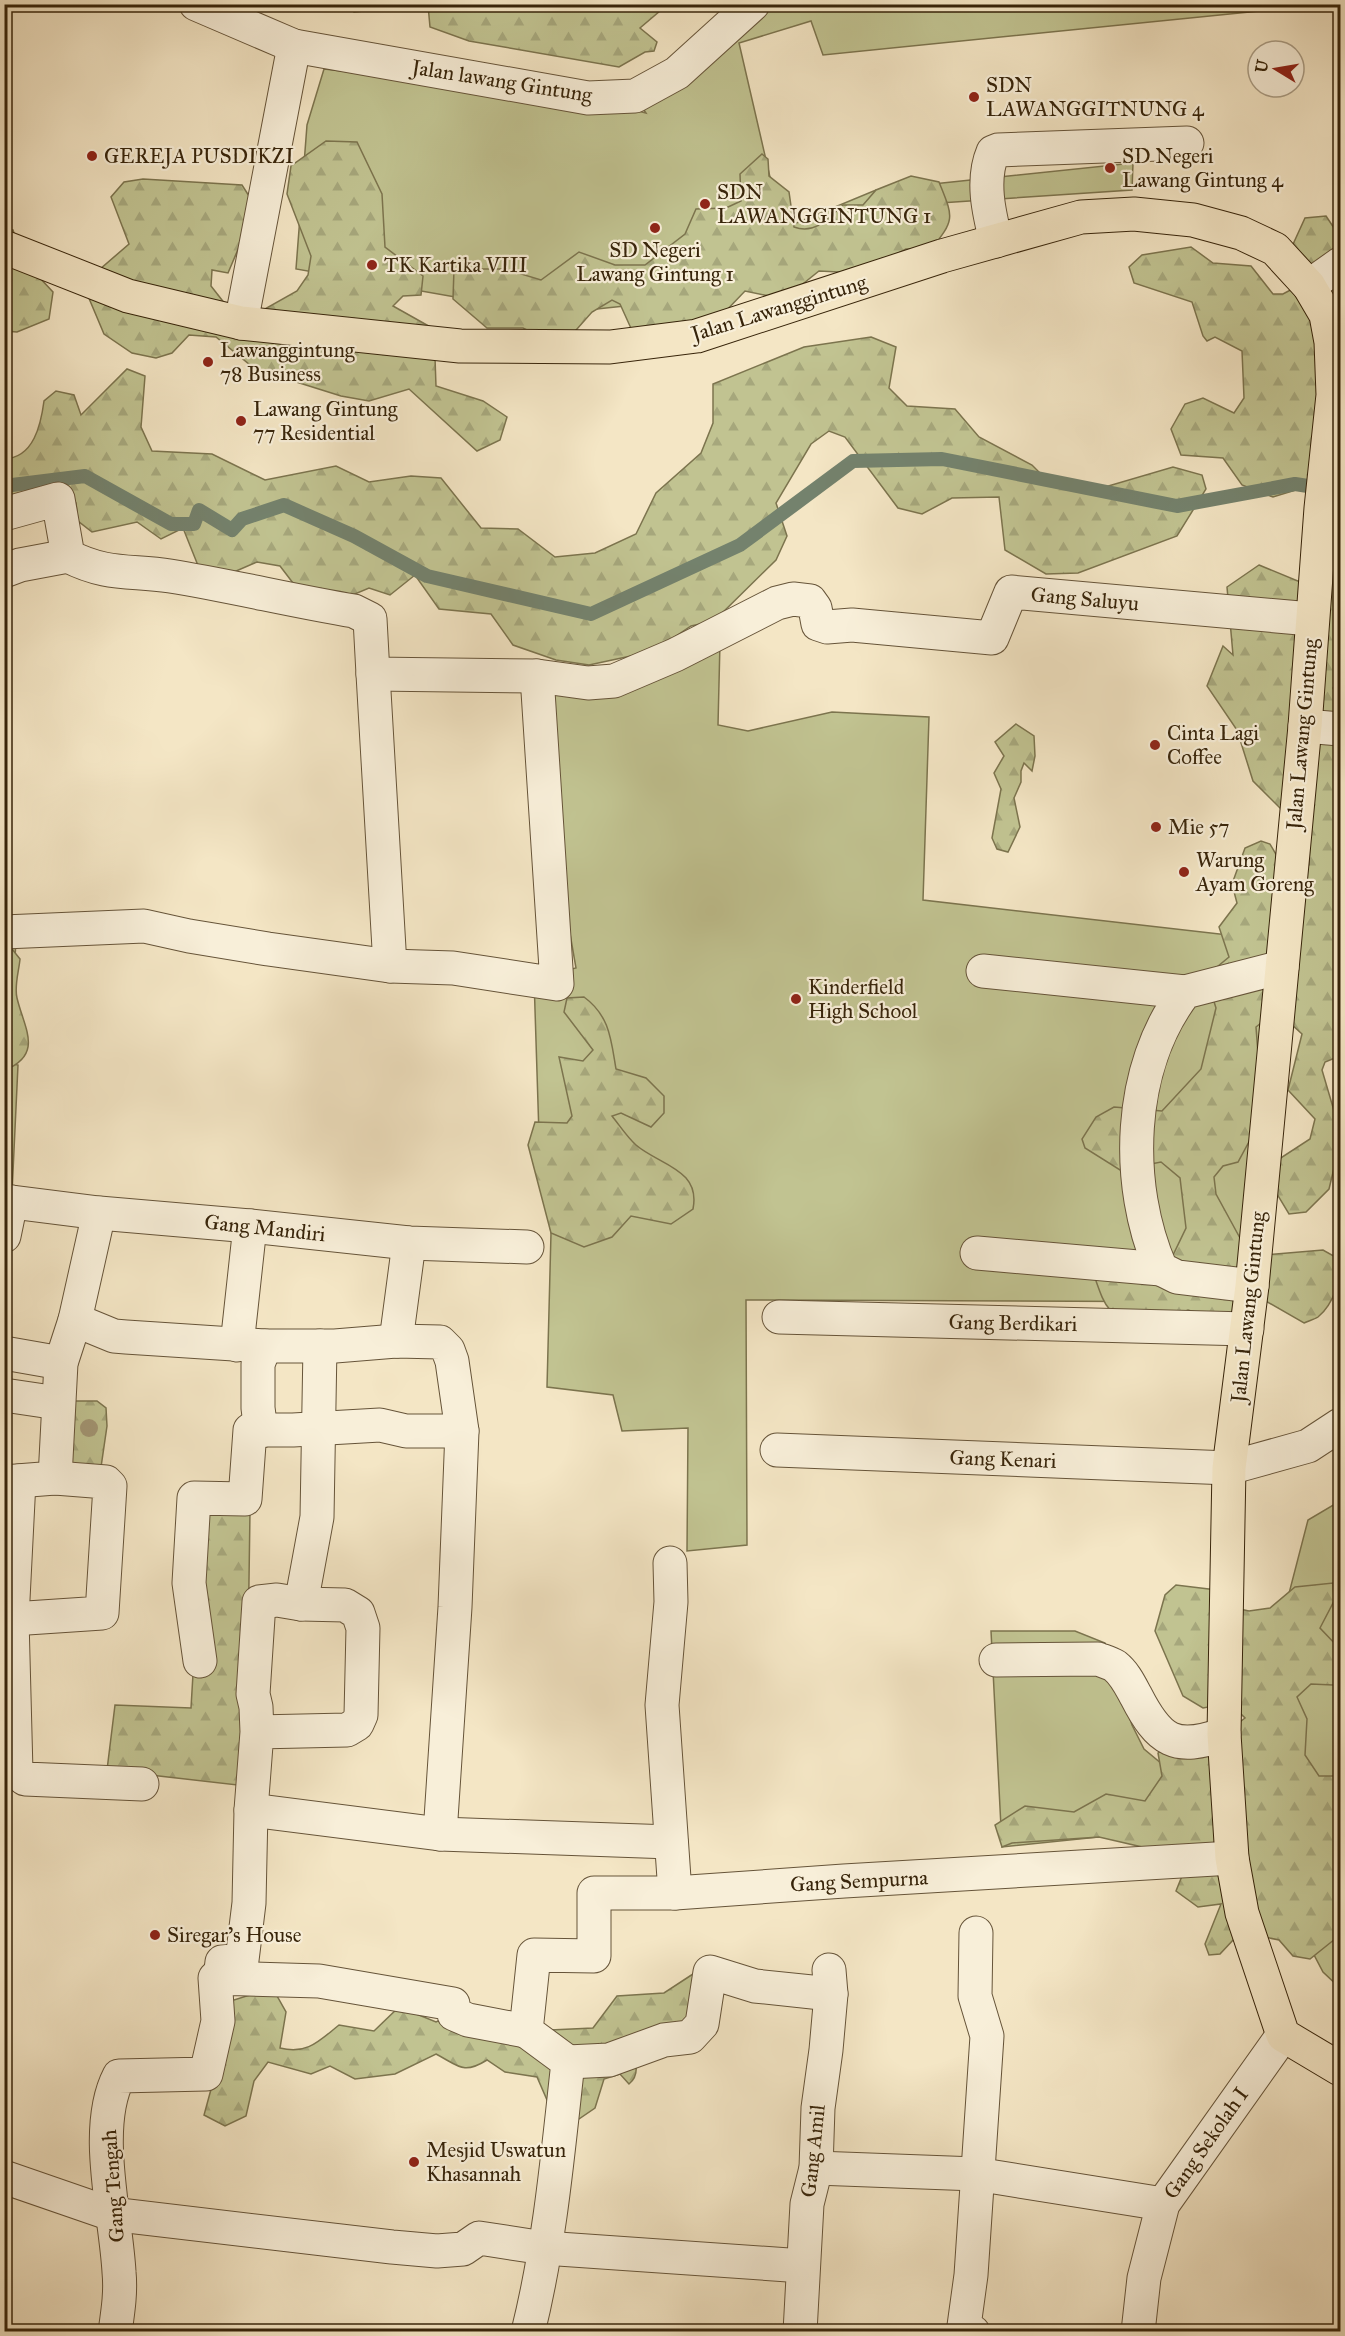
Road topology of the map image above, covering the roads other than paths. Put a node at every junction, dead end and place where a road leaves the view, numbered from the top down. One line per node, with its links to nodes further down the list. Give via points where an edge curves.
1 (196, 4): 3 (street)
2 (753, 4): 3 (street, Jalan lawang Gintung, via 677,73 635,96 588,98)
3 (294, 46): 9 (street)
4 (1188, 143): 5 (street, via 993,152 987,206)
5 (996, 241): 8 (main road, Jalan Lawanggintung, via 1081,217 1134,214 1193,220 1241,233 1275,249); 9 (main road, Jalan Lawanggintung, via 697,336 610,347 460,346)
6 (4, 247): 9 (main road, Jalan Lawanggintung, via 128,296)
7 (1341, 264): 8 (street)
8 (1309, 286): 10 (main road, Jalan Lawanggintung, via 1326,315 1331,342 1333,395)
9 (241, 323)
10 (1321, 508): 14 (main road, Jalan Lawang Gintung)
11 (4, 514): 12 (street, via 57,500)
12 (69, 555): 13 (street); 15 (street, via 104,570 168,576 354,611 370,619)
13 (4, 571)
14 (1311, 619): 16 (street, Gang Saluyu, via 1011,592 992,638 852,625 827,627 818,624 810,601 793,599 777,603 667,659 614,681 588,683); 17 (main road, Jalan Lawang Gintung)
15 (373, 674): 16 (street); 20 (street)
16 (537, 676): 20 (street, via 557,984 453,968)
17 (1305, 726): 18 (street); 21 (main road, Jalan Lawang Gintung)
18 (1341, 729)
19 (5, 932): 20 (street, via 144,926)
20 (390, 966)
21 (1282, 967): 23 (street); 32 (main road, Jalan Lawang Gintung)
22 (983, 971): 23 (street)
23 (1185, 992): 31 (street, via 1155,1044 1136,1138 1144,1218)
24 (8, 1201): 25 (street, Gang Mandiri); 27 (street)
25 (99, 1213): 26 (street, Gang Mandiri); 34 (street)
26 (250, 1226): 28 (street, Gang Mandiri); 37 (street)
27 (4, 1236)
28 (410, 1243): 29 (street, Gang Mandiri); 36 (street)
29 (527, 1247)
30 (977, 1253): 31 (street)
31 (1161, 1269): 32 (street, via 1177,1277)
32 (1252, 1286): 35 (main road, Jalan Lawang Gintung)
33 (779, 1317): 35 (street, Gang Berdikari)
34 (75, 1320): 37 (street, via 114,1336); 40 (street)
35 (1247, 1329): 48 (main road, Jalan Lawang Gintung)
36 (396, 1341): 38 (street); 46 (street, via 440,1342 448,1350)
37 (251, 1346): 38 (street); 45 (street, via 258,1364)
38 (320, 1346): 44 (street)
39 (4, 1353): 40 (street)
40 (61, 1363): 42 (street)
41 (4, 1395): 42 (street)
42 (57, 1403): 49 (street)
43 (1341, 1425): 48 (street, Gang Kenari, via 1308,1446)
44 (320, 1428): 45 (street); 46 (street, via 380,1425 406,1431); 52 (street, via 318,1517)
45 (261, 1431): 55 (street, via 250,1430 244,1499 194,1498 189,1583)
46 (462, 1431): 60 (street)
47 (777, 1450): 48 (street, Gang Kenari)
48 (1229, 1468): 57 (main road, Jalan Lawang Gintung)
49 (55, 1478): 50 (street); 53 (street, via 106,1482 110,1486 102,1612)
50 (12, 1482): 53 (street)
51 (670, 1563): 61 (street, via 671,1602 662,1705)
52 (301, 1604): 56 (street, via 259,1602 253,1694); 56 (street, via 345,1605 358,1613 363,1628 362,1715 347,1730)
53 (12, 1619): 58 (street, via 19,1776)
54 (996, 1660): 57 (street, via 1098,1659 1113,1665 1126,1677 1148,1720 1164,1736 1185,1744)
55 (200, 1661)
56 (257, 1732): 59 (street)
57 (1224, 1734): 62 (main road, Jalan Lawang Gintung)
58 (142, 1784)
59 (251, 1810): 60 (street); 65 (street, via 249,1904 242,1960 222,1962)
60 (440, 1834): 61 (street)
61 (671, 1842): 63 (street)
62 (1232, 1858): 63 (street, Gang Sempurna); 67 (main road, Jalan Lawang Gintung, via 1242,1913)
63 (675, 1893): 66 (street, Gang Sempurna, via 594,1893 594,1956 534,1954)
64 (976, 1933): 71 (street, via 975,1996 987,2036)
65 (220, 1978): 66 (street, via 319,1981 360,1987 453,2004 454,2014 468,2020); 74 (street, Gang Tengah, via 215,1978 218,2021 206,2074 119,2076 112,2089 107,2126)
66 (526, 2031): 68 (street)
67 (1284, 2035): 69 (main road); 73 (street, Gang Sekolah I)
68 (568, 2062): 70 (street, Gang Amil, via 609,2060 664,2040 690,2037 702,2024 710,1972 755,1986 830,1982); 75 (street)
69 (1341, 2068)
70 (816, 2168): 71 (street); 76 (street, Gang Amil, via 807,2204)
71 (976, 2174): 73 (street); 80 (street, via 964,2326)
72 (4, 2177): 74 (street)
73 (1163, 2204): 81 (street, Gang Sekolah I, via 1144,2278)
74 (111, 2214): 75 (street, via 437,2251 463,2249 479,2238); 77 (street, Gang Tengah, via 119,2270)
75 (544, 2248): 76 (street); 78 (street)
76 (803, 2266): 79 (street, Gang Amil)
77 (116, 2331)
78 (528, 2331)
79 (800, 2331)
80 (973, 2331)
81 (1138, 2331)

